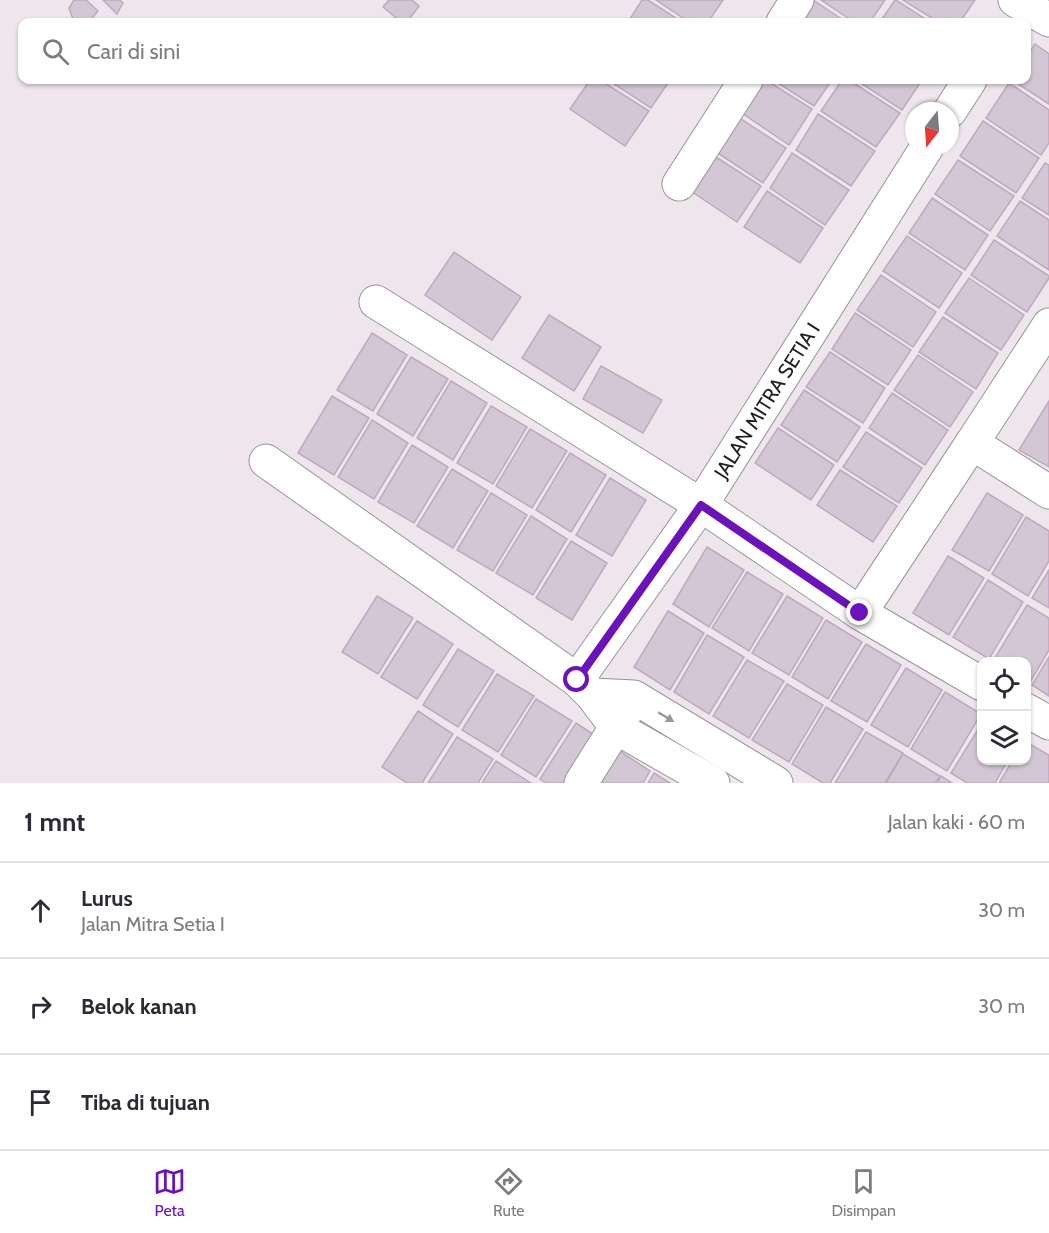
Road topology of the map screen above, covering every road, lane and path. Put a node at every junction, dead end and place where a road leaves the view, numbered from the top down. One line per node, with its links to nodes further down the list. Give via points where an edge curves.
1 (797, 0): 3 (street)
2 (1015, 6): 4 (street)
3 (786, 18)
4 (1049, 20)
5 (743, 84): 9 (street)
6 (967, 84): 7 (street)
7 (956, 102)
8 (921, 156): 15 (street, JALAN MITRA SETIA I)
9 (679, 184)
10 (376, 302): 15 (street)
11 (1049, 325): 12 (street)
12 (972, 443): 14 (street); 16 (street)
13 (266, 461): 18 (street)
14 (1049, 492)
15 (701, 505): 16 (street); 18 (street, JALAN MITRA SETIA I)
16 (860, 613): 17 (street)
17 (977, 682)
18 (584, 687): 19 (street); 22 (street)
19 (634, 697): 22 (street); 25 (street, one-way to 25)
20 (1028, 711): 21 (street)
21 (1049, 723)
22 (617, 728): 23 (street); 24 (street)
23 (581, 783)
24 (713, 783)
25 (776, 783)

